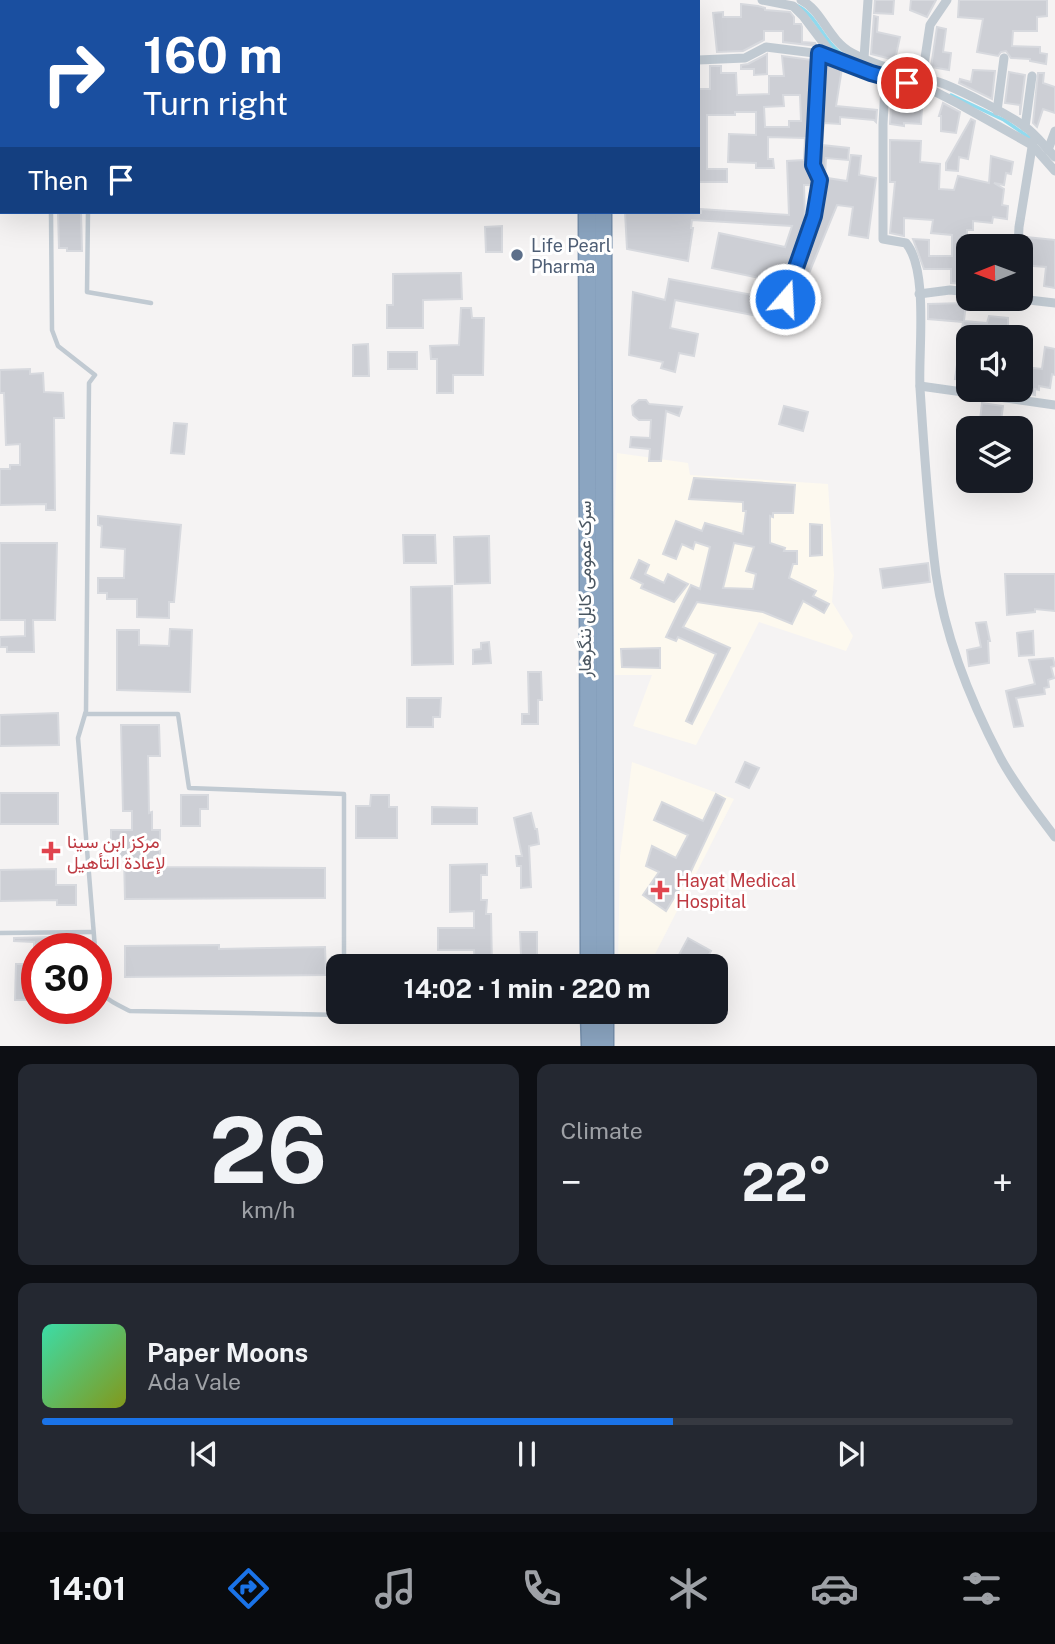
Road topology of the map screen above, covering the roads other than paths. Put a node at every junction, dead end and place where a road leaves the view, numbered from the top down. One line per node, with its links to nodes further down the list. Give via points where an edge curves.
1 (762, 0): 6 (street, via 793,6)
2 (801, 0): 7 (street, via 810,4 836,43)
3 (868, 0): 7 (street)
4 (947, 0): 12 (street, via 930,25)
5 (819, 53): 6 (street); 9 (street, via 766,47 745,58); 30 (street, via 813,165 820,180 814,216)
6 (834, 57): 10 (street)
7 (864, 58): 10 (street)
8 (1004, 58): 13 (street)
9 (700, 61)
10 (886, 72): 12 (street); 15 (street); 29 (street, via 883,239 906,243 912,250)
11 (1032, 76): 16 (street)
12 (922, 78): 13 (street, via 945,84)
13 (995, 110): 14 (street); 15 (street)
14 (1016, 121): 16 (street); 18 (street)
15 (992, 122): 18 (street)
16 (1025, 127): 19 (street)
17 (1055, 131): 20 (street)
18 (1012, 133): 19 (street)
19 (1033, 140): 20 (street); 21 (street); 26 (street)
20 (1052, 153)
21 (1055, 171)
22 (51, 214): 36 (lane, via 52,330 58,346 95,375 89,383)
23 (88, 214): 32 (lane, via 87,292)
24 (587, 214): 27 (highway, سرک عمومی کابل ننگرهار)
25 (603, 214): 27 (highway, سرک عمومی کابل ننگرهار)
26 (1019, 234)
27 (595, 278): 37 (highway, سرک عمومی کابل ننگرهار)
28 (956, 291): 29 (street)
29 (919, 294): 34 (street)
30 (785, 299)
31 (1033, 300): 33 (street)
32 (151, 303)
33 (1055, 303)
34 (920, 386): 35 (street); 38 (street, via 936,576 953,645 1001,760)
35 (1055, 405)
36 (85, 715): 39 (lane, via 78,738); 41 (lane, via 178,714 189,788 344,794)
37 (596, 809): 42 (highway, سرک عمومی کابل ننگرهار); 43 (highway, سرک عمومی کابل ننگرهار)
38 (1055, 837)
39 (93, 932): 40 (lane)
40 (0, 933)
41 (344, 954)
42 (590, 954)
43 (604, 954)
44 (112, 1003): 45 (lane, via 130,1011)
45 (326, 1013)
46 (593, 1024): 48 (highway)
47 (598, 1024): 49 (highway)
48 (590, 1045)
49 (605, 1045)

